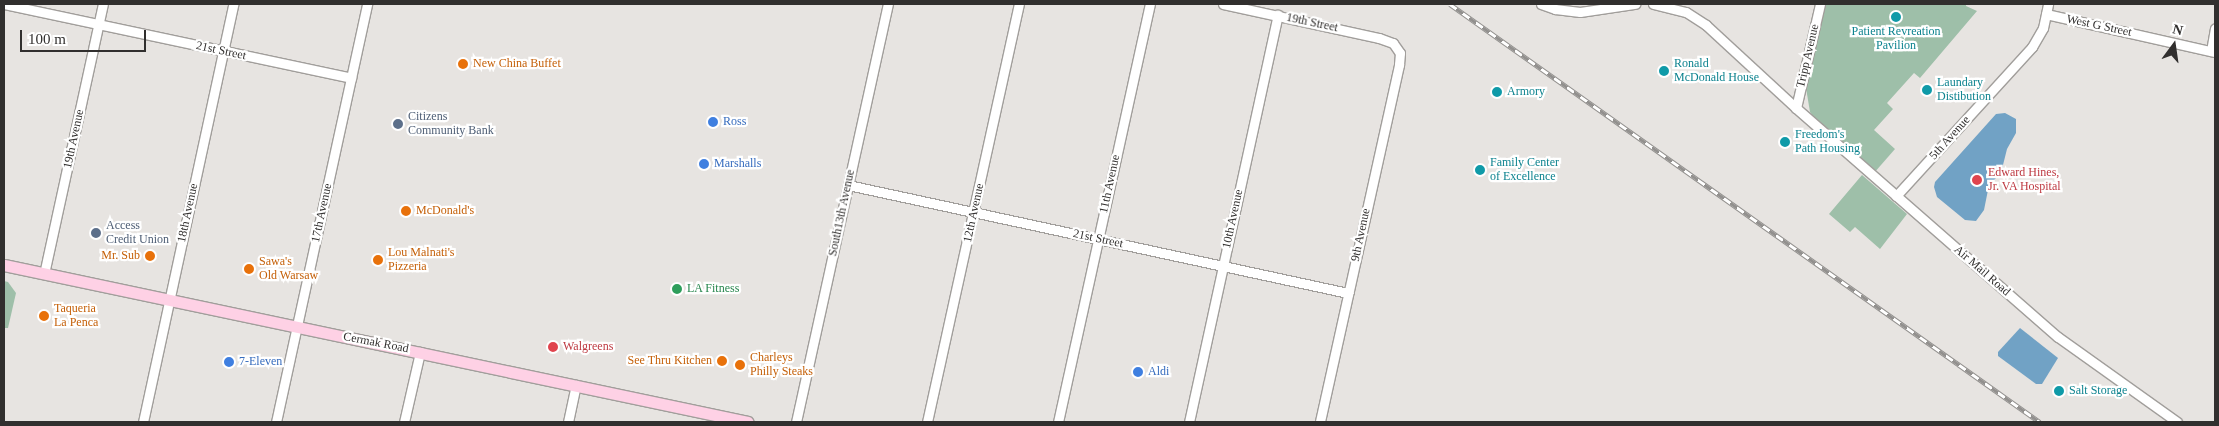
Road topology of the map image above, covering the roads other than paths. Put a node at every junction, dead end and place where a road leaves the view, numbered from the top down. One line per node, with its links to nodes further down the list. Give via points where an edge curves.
1 (4, 4): 16 (street, 21st Street)
2 (104, 4): 16 (street, 19th Avenue)
3 (233, 4): 19 (street, 18th Avenue)
4 (367, 4): 21 (street, 17th Avenue)
5 (888, 4): 23 (street, South13th Avenue)
6 (1019, 4): 25 (street, 12th Avenue)
7 (1150, 4): 26 (street, 11th Avenue)
8 (1223, 4): 15 (street, 19th Street)
9 (1541, 4): 10 (street, via 1580,12)
10 (1635, 4)
11 (1653, 4): 22 (street, Air Mail Road, via 1686,12 1700,21)
12 (1820, 4): 22 (street, Tripp Avenue)
13 (2048, 4): 14 (street, 5th Avenue)
14 (2046, 14): 20 (street, West G Street); 24 (street, 5th Avenue, via 2040,37 2032,48)
15 (1278, 15): 18 (street, 19th Street, via 1379,38); 28 (street, 10th Avenue)
16 (99, 25): 19 (street, 21st Street); 29 (street, 19th Avenue)
17 (2215, 28): 20 (street)
18 (1398, 48): 30 (street, 9th Avenue, via 1400,65)
19 (223, 51): 21 (street, 21st Street); 31 (street, 18th Avenue)
20 (2213, 51)
21 (351, 78): 32 (street, 17th Avenue)
22 (1796, 108): 24 (street, Air Mail Road)
23 (848, 185): 25 (street, 21st Street); 40 (street, South13th Avenue)
24 (1896, 196): 45 (street, Air Mail Road, via 2058,337)
25 (974, 212): 26 (street, 21st Street); 41 (street, 12th Avenue)
26 (1098, 239): 28 (street, 21st Street); 42 (street, 11th Avenue)
27 (4, 265): 29 (main road, Cermak Road)
28 (1223, 266): 30 (street, 21st Street); 43 (street, 10th Avenue)
29 (44, 274): 31 (main road, Cermak Road)
30 (1348, 293): 44 (street, 9th Avenue)
31 (169, 301): 32 (main road, Cermak Road); 35 (street, 18th Avenue)
32 (297, 327): 33 (main road, Cermak Road); 36 (street, 17th Avenue)
33 (420, 352): 34 (main road, Cermak Road); 37 (street)
34 (576, 385): 38 (street); 39 (main road, Cermak Road)
35 (143, 422)
36 (276, 422)
37 (404, 422)
38 (568, 422)
39 (748, 422)
40 (796, 422)
41 (927, 422)
42 (1058, 422)
43 (1189, 422)
44 (1320, 422)
45 (2177, 422)

